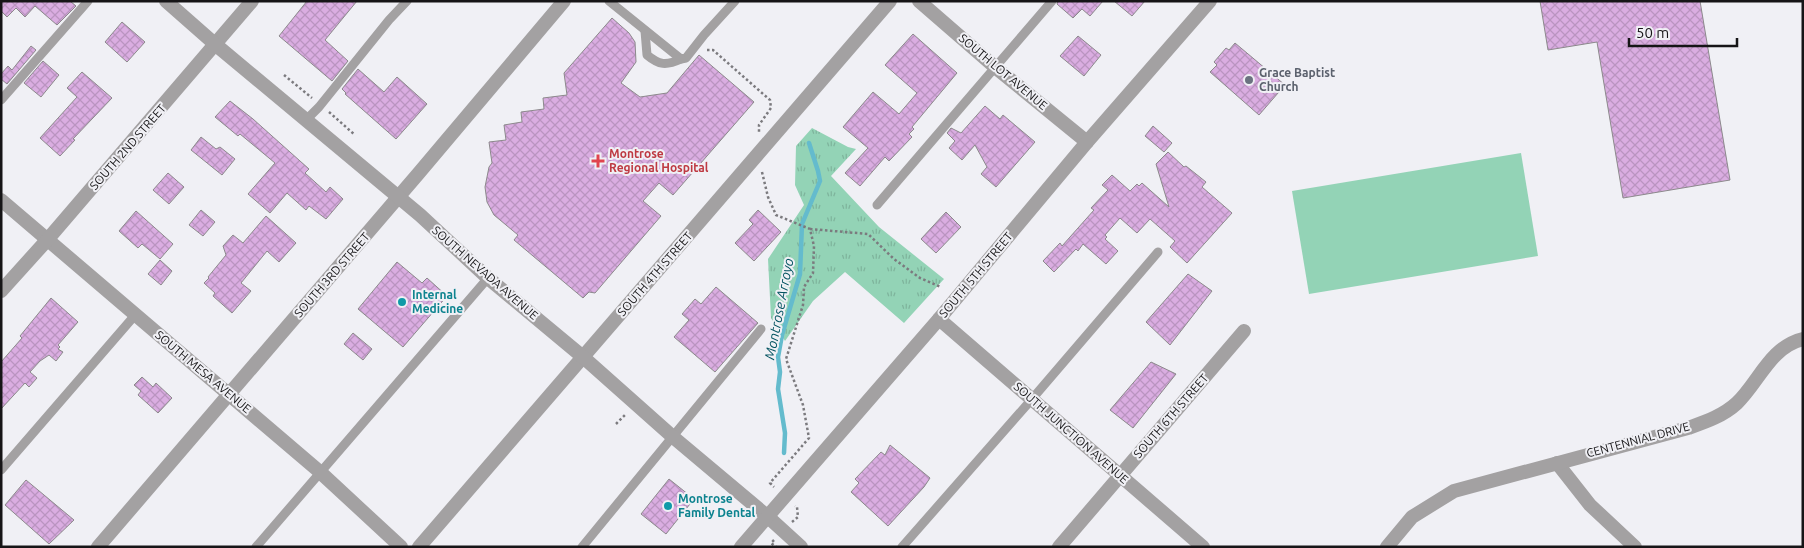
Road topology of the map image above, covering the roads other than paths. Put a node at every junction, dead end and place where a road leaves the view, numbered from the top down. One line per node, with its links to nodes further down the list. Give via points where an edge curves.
1 (88, 1): 16 (lane)
2 (166, 1): 13 (street, SOUTH NEVADA AVENUE)
3 (252, 1): 13 (street, SOUTH 2ND STREET)
4 (407, 1): 17 (lane)
5 (564, 1): 19 (street, SOUTH 3RD STREET)
6 (609, 1): 12 (lane)
7 (735, 1): 14 (lane, via 686,58)
8 (890, 1): 31 (street, SOUTH 4TH STREET)
9 (919, 1): 15 (street, SOUTH LOT AVENUE)
10 (1052, 1): 15 (lane)
11 (1210, 1): 18 (street, SOUTH 5TH STREET)
12 (645, 31): 14 (lane); 14 (lane, via 647,55 655,62 664,65)
13 (216, 45): 17 (street, SOUTH NEVADA AVENUE); 22 (street, SOUTH 2ND STREET)
14 (681, 59)
15 (995, 67): 18 (street, SOUTH LOT AVENUE); 21 (lane)
16 (1, 100)
17 (306, 120): 19 (street, SOUTH NEVADA AVENUE)
18 (1087, 142): 27 (street, SOUTH 5TH STREET)
19 (398, 197): 24 (street, SOUTH NEVADA AVENUE); 32 (street, SOUTH 3RD STREET)
20 (1, 200): 22 (street, SOUTH MESA AVENUE)
21 (877, 204)
22 (48, 240): 25 (street, SOUTH 2ND STREET); 26 (street, SOUTH MESA AVENUE)
23 (1158, 252): 33 (lane)
24 (488, 278): 31 (street, SOUTH NEVADA AVENUE); 37 (lane)
25 (1, 291)
26 (136, 314): 32 (street, SOUTH MESA AVENUE); 36 (lane)
27 (939, 319): 33 (street, SOUTH JUNCTION AVENUE); 39 (street, SOUTH 5TH STREET)
28 (761, 329): 34 (lane)
29 (1244, 331): 38 (street, SOUTH 6TH STREET)
30 (1803, 339): 35 (street, CENTENNIAL DRIVE, via 1774,356 1736,403 1713,419)
31 (583, 356): 34 (street, SOUTH NEVADA AVENUE); 43 (street, SOUTH 4TH STREET)
32 (229, 394): 37 (street, SOUTH MESA AVENUE); 40 (street, SOUTH 3RD STREET)
33 (1032, 399): 38 (street, SOUTH JUNCTION AVENUE); 47 (lane)
34 (673, 437): 39 (street, SOUTH NEVADA AVENUE); 44 (lane)
35 (1557, 463): 50 (street, CENTENNIAL DRIVE, via 1454,491 1412,517); 51 (street, via 1590,505)
36 (1, 470)
37 (320, 472): 41 (lane); 42 (street, SOUTH MESA AVENUE)
38 (1120, 476): 48 (street, SOUTH 6TH STREET); 49 (street, SOUTH JUNCTION AVENUE)
39 (767, 516): 45 (street, SOUTH 5TH STREET); 46 (street, SOUTH NEVADA AVENUE)
40 (98, 547)
41 (256, 547)
42 (401, 547)
43 (420, 547)
44 (582, 547)
45 (741, 547)
46 (801, 547)
47 (902, 547)
48 (1059, 547)
49 (1203, 547)
50 (1387, 547)
51 (1635, 547)

